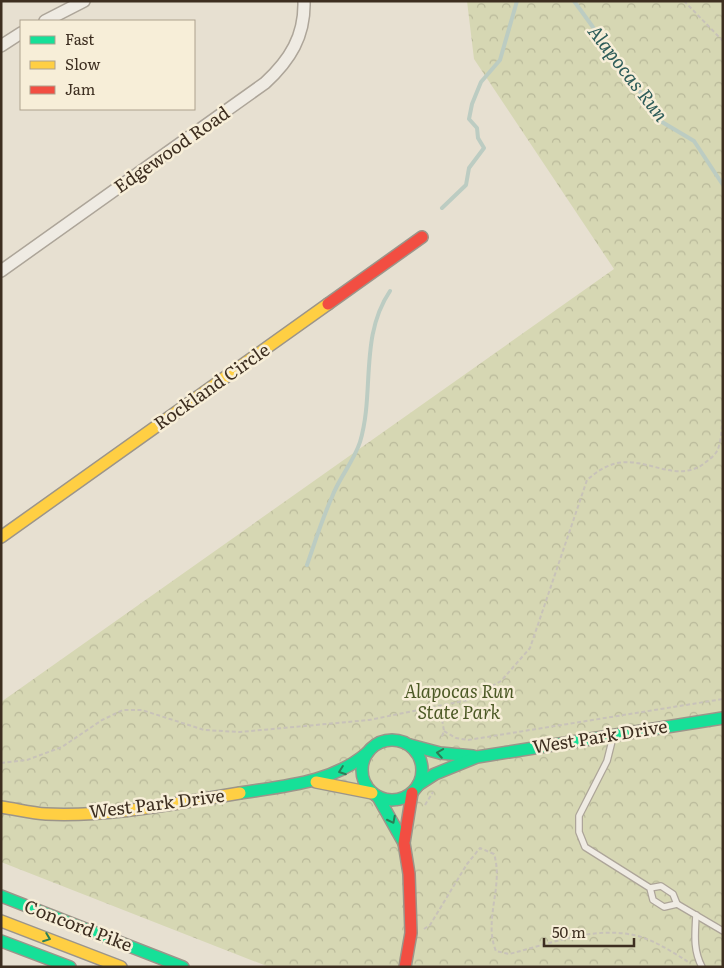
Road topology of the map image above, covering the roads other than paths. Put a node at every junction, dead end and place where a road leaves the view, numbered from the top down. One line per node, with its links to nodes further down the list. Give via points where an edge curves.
1 (84, 1): 3 (street)
2 (304, 1): 7 (street, Edgewood Road, via 297,45 280,70 266,83)
3 (47, 20)
4 (20, 34): 5 (street)
5 (1, 46)
6 (422, 238): 8 (main road, Rockland Circle)
7 (1, 271)
8 (1, 537)
9 (723, 718): 10 (main road, West Park Drive)
10 (614, 735): 13 (main road, West Park Drive); 19 (lane, via 607,761 579,816 579,832 585,847)
11 (405, 743): 12 (main road, via 386,740); 13 (main road, West Park Drive, one-way to 11, via 440,754); 15 (main road, via 413,748 421,761 422,770)
12 (367, 753): 14 (main road, West Park Drive, one-way to 14, via 351,767); 16 (main road, via 362,774 366,787)
13 (477, 757): 15 (main road, West Park Drive, via 435,774)
14 (312, 781): 16 (main road, West Park Drive); 17 (main road, West Park Drive, via 149,808 91,813 45,814)
15 (415, 789): 16 (main road, via 403,798 393,800); 18 (main road)
16 (375, 795): 18 (main road, one-way to 18)
17 (1, 807)
18 (404, 844): 29 (main road, via 409,874 411,933)
19 (650, 888): 21 (lane, via 661,886 673,894); 21 (lane, via 653,900 664,907)
20 (1, 896): 28 (main road, Concord Pike)
21 (677, 904): 22 (lane)
22 (696, 916): 24 (lane); 30 (lane, via 696,954)
23 (1, 921): 27 (main road, Concord Pike, one-way to 27)
24 (723, 931)
25 (1, 941): 26 (main road)
26 (70, 967)
27 (121, 967)
28 (183, 967)
29 (405, 967)
30 (702, 967)

